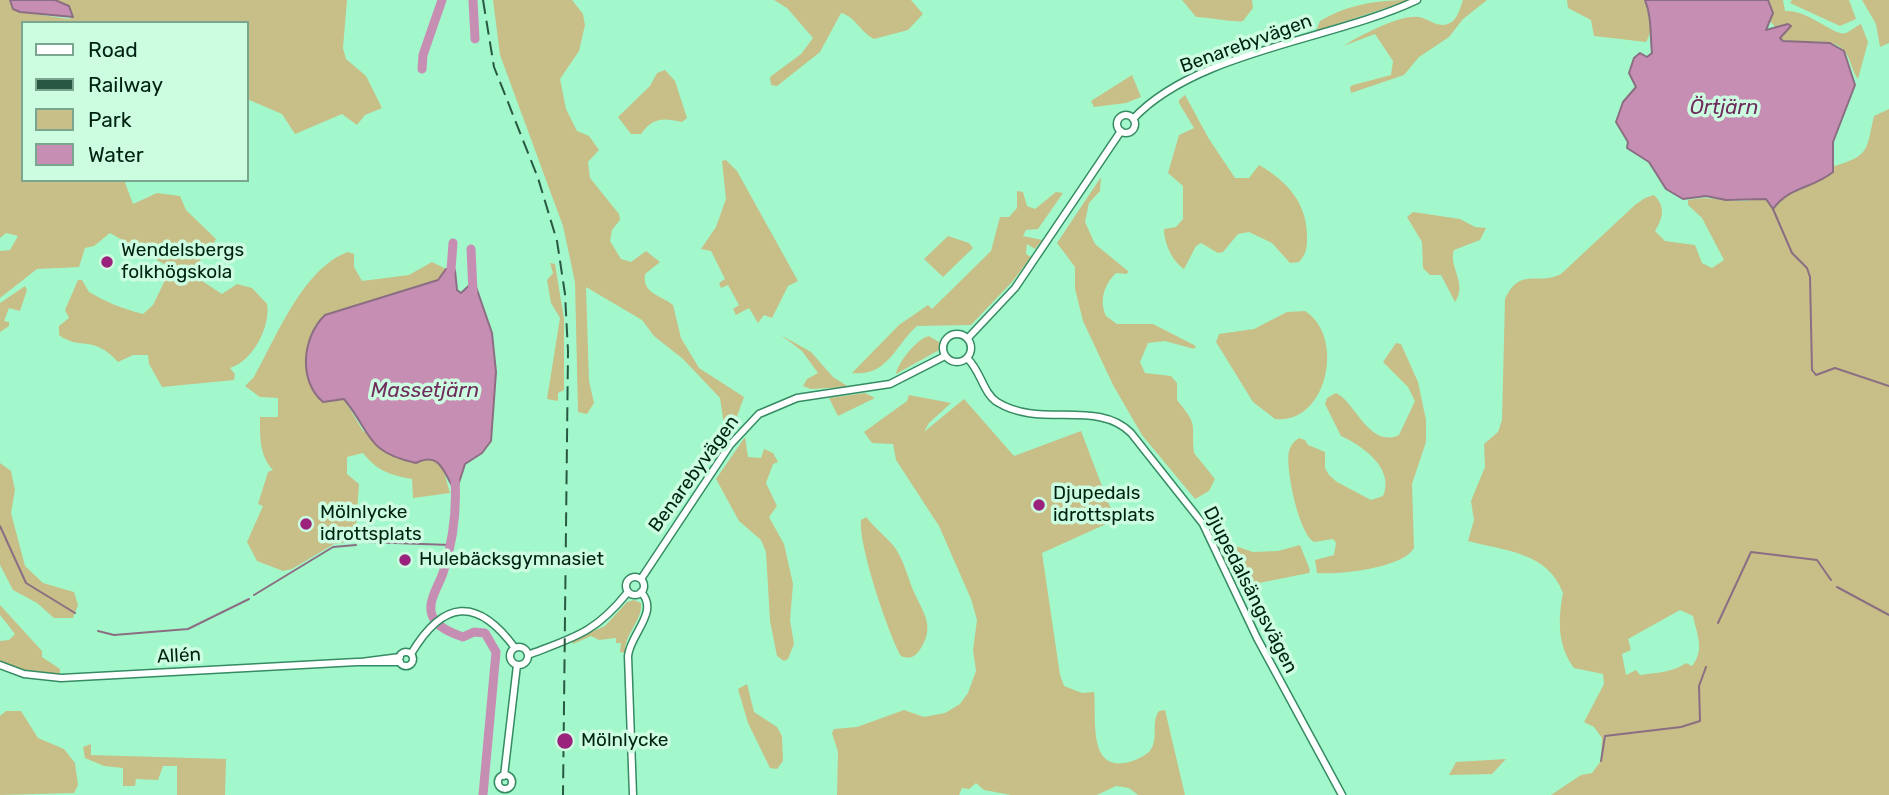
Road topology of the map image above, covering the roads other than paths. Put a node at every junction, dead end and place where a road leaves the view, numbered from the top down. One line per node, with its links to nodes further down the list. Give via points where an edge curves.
1 (1417, 0): 2 (street, Benarebyvägen, via 1205,71 1158,96)
2 (1133, 119): 3 (street, via 1132,130); 3 (street, via 1119,119)
3 (1121, 131): 4 (street, via 1015,288)
4 (968, 338): 5 (street, via 950,335 943,344); 6 (street, via 972,348)
5 (945, 356): 6 (street, via 955,362); 7 (street, Benarebyvägen, via 890,384 807,396 760,414 730,445)
6 (967, 358): 18 (street, Djupedalsängsvägen, via 998,403 1042,416 1104,417 1131,433 1203,524 1257,639)
7 (641, 579): 8 (street, via 628,579); 9 (street)
8 (628, 592): 9 (street); 12 (street, via 593,628)
9 (641, 592): 17 (street, via 648,610 630,642 628,656)
10 (515, 648): 11 (street, via 479,616 455,611 440,617); 12 (street, via 524,648); 15 (street, via 510,657)
11 (411, 654): 13 (street, via 404,652); 13 (street, via 411,665)
12 (528, 655): 15 (street, via 525,664)
13 (400, 660): 14 (street, Allén, via 61,678 24,674)
14 (0, 664)
15 (517, 665): 16 (street, via 504,776 498,782)
16 (503, 792)
17 (633, 795)
18 (1342, 795)

